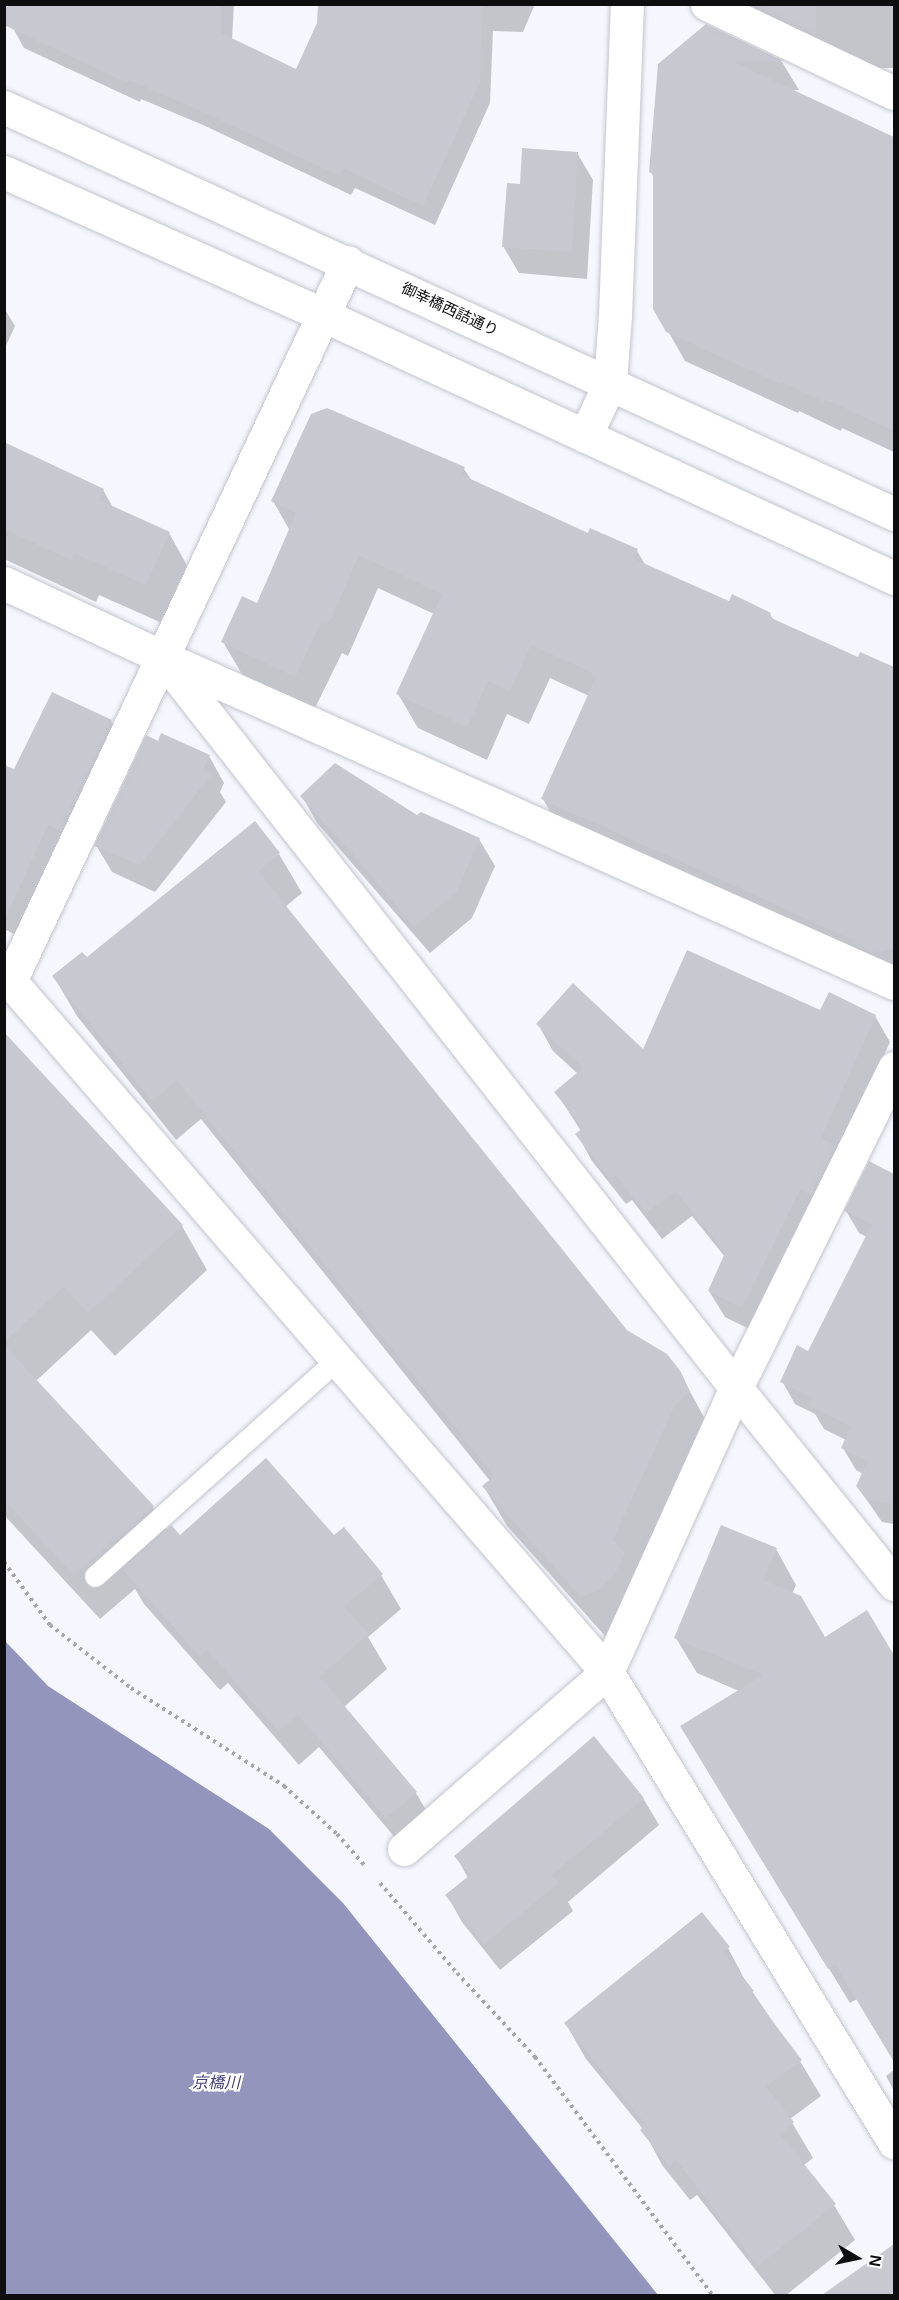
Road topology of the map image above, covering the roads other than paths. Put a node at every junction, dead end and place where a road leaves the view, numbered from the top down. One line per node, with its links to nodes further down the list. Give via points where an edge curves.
1 (627, 4): 8 (street)
2 (707, 4): 3 (street)
3 (894, 93)
4 (4, 106): 6 (street, 御幸橋西詰通り)
5 (4, 172): 7 (street)
6 (348, 262): 7 (street); 8 (street, 御幸橋西詰通り)
7 (323, 315): 9 (street); 13 (street)
8 (610, 383): 9 (street); 10 (street, 御幸橋西詰通り)
9 (585, 436): 11 (street)
10 (894, 514)
11 (894, 578)
12 (4, 583): 13 (street)
13 (162, 657): 14 (street); 15 (street); 18 (street)
14 (8, 976): 17 (street)
15 (894, 983)
16 (894, 1068): 18 (street)
17 (338, 1359): 20 (lane); 21 (street)
18 (736, 1388): 19 (street); 21 (street)
19 (890, 1563)
20 (95, 1576)
21 (608, 1672): 22 (street); 23 (street)
22 (404, 1849)
23 (894, 2142)

